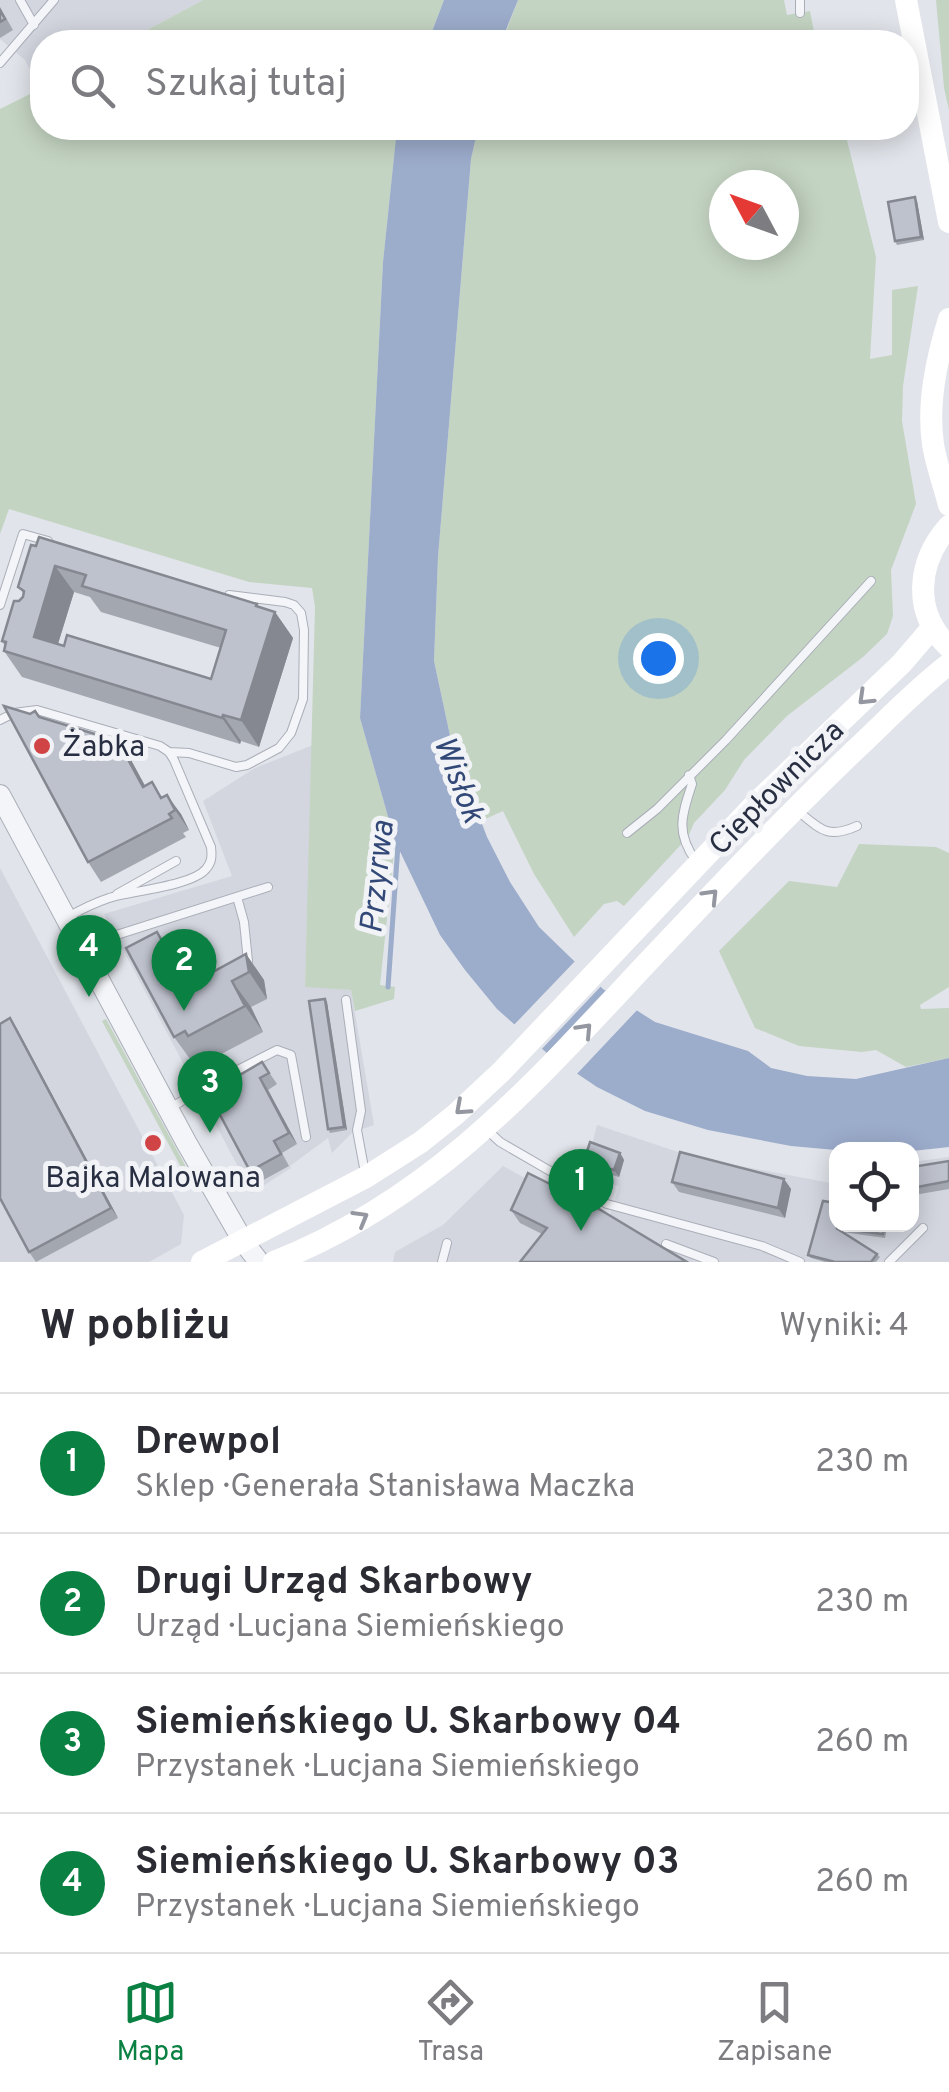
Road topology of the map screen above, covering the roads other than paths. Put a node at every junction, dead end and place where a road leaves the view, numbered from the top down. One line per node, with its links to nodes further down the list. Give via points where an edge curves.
1 (20, 0): 6 (lane)
2 (54, 0): 6 (lane)
3 (800, 0): 5 (lane)
4 (906, 0): 7 (main road)
5 (800, 13)
6 (34, 24): 9 (lane)
7 (913, 30)
8 (919, 57): 10 (main road)
9 (0, 63)
10 (945, 172): 11 (main road)
11 (949, 222)
12 (949, 319): 13 (main road, via 932,413)
13 (949, 505)
14 (949, 526): 19 (main road, via 923,582)
15 (61, 545): 18 (lane, via 23,534)
16 (871, 581): 24 (lane)
17 (214, 591): 23 (lane, via 294,604 304,630 304,700 291,733 247,766)
18 (0, 604)
19 (932, 628): 20 (main road); 30 (main road, Ciepłownicza, one-way to 30)
20 (949, 646)
21 (949, 664): 26 (main road, Ciepłownicza)
22 (0, 720): 23 (lane, via 37,710)
23 (169, 752): 33 (lane, via 212,857 200,875)
24 (689, 775): 28 (lane); 30 (lane, via 682,832)
25 (0, 796): 34 (street)
26 (795, 808): 27 (lane, via 826,832); 39 (main road, Ciepłownicza, one-way to 26)
27 (857, 826)
28 (626, 833)
29 (176, 860): 33 (lane)
30 (699, 864): 41 (main road, Ciepłownicza, one-way to 41, via 502,1071 444,1124)
31 (268, 887): 32 (lane)
32 (237, 896): 35 (lane); 36 (lane)
33 (113, 897): 34 (lane)
34 (65, 918): 35 (street)
35 (81, 947): 38 (street)
36 (249, 974)
37 (346, 1000): 41 (lane)
38 (168, 1109): 40 (lane, via 277,1050 290,1055); 43 (street)
39 (486, 1129): 48 (main road, Ciepłownicza, one-way to 39, via 398,1196); 51 (lane, via 607,1204)
40 (306, 1138)
41 (366, 1177): 43 (main road, Ciepłownicza)
42 (923, 1228): 52 (lane)
43 (243, 1242): 46 (main road, Ciepłownicza); 47 (street)
44 (447, 1243): 49 (lane)
45 (666, 1244): 50 (lane)
46 (202, 1262)
47 (258, 1262)
48 (274, 1262)
49 (442, 1262)
50 (714, 1262)
51 (800, 1262)
52 (889, 1262)

